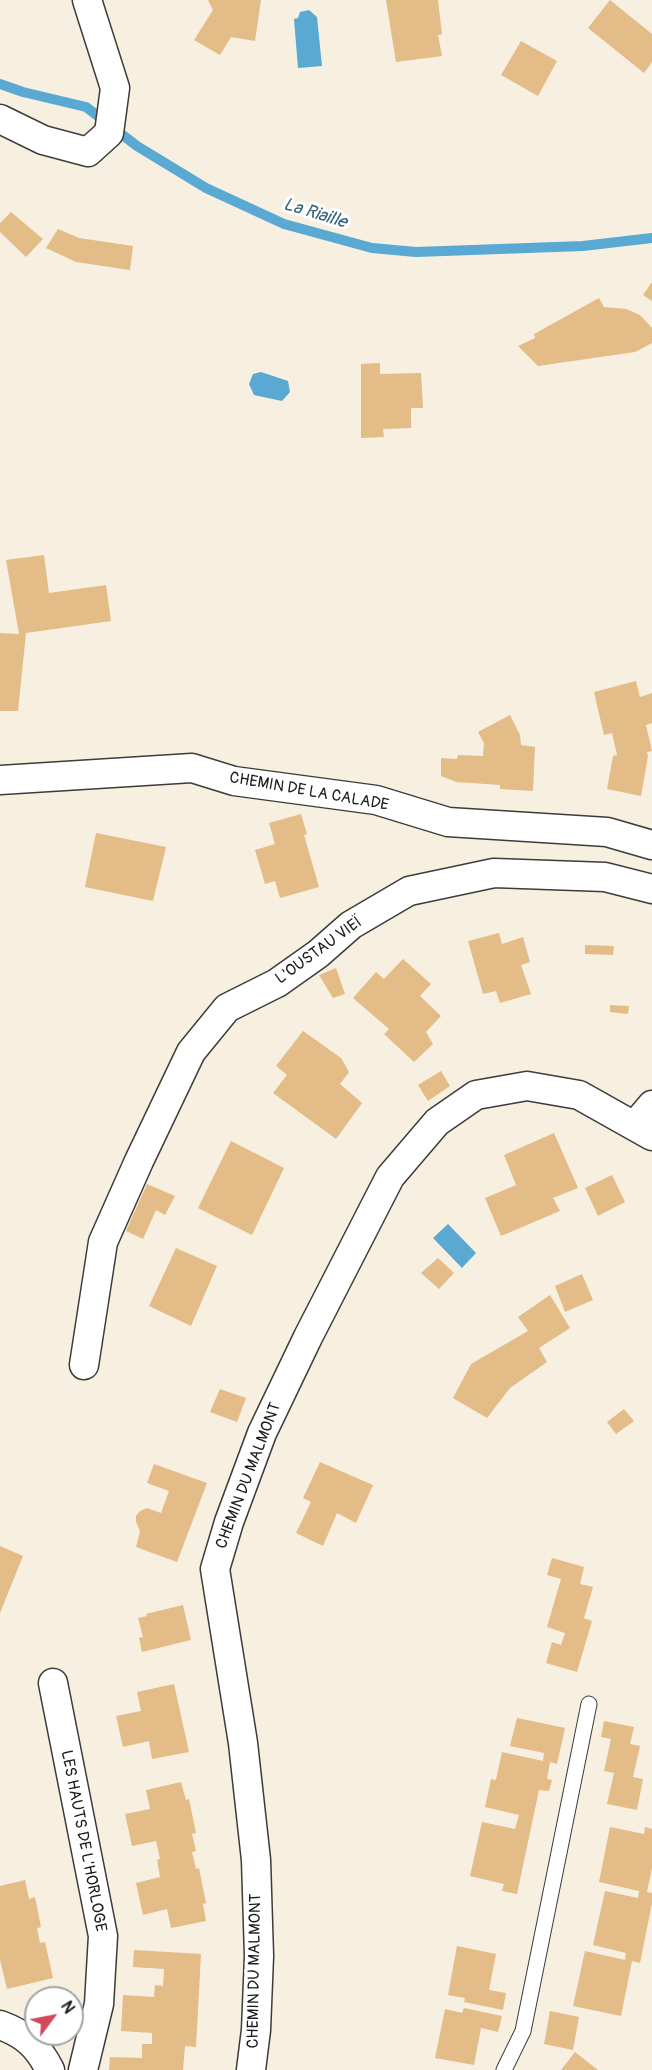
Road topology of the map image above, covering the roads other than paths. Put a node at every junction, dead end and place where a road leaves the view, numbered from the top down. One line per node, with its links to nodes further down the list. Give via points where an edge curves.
1 (87, 0): 2 (street, via 115,88 109,133 88,152 43,140)
2 (0, 119)
3 (0, 780): 4 (street, CHEMIN DE LA CALADE, via 192,768 234,781 376,800 448,822 607,832)
4 (652, 845)
5 (652, 889): 7 (street, L'OUSTAU VIEÏ, via 605,877 494,873 409,891 351,925 277,982 227,1008 191,1053 103,1242)
6 (646, 1122): 13 (street, CHEMIN DU MALMONT, via 579,1095 527,1086 476,1095 437,1122 390,1177 262,1433 215,1569 243,1743 256,1860 259,1956)
7 (84, 1365)
8 (53, 1683): 12 (street, LES HAUTS DE L'HORLOGE, via 103,1936 99,2004)
9 (589, 1704): 14 (lane, via 523,2031)
10 (0, 2025): 11 (street, via 14,2030 40,2050)
11 (50, 2070)
12 (83, 2070)
13 (251, 2070)
14 (504, 2070)

